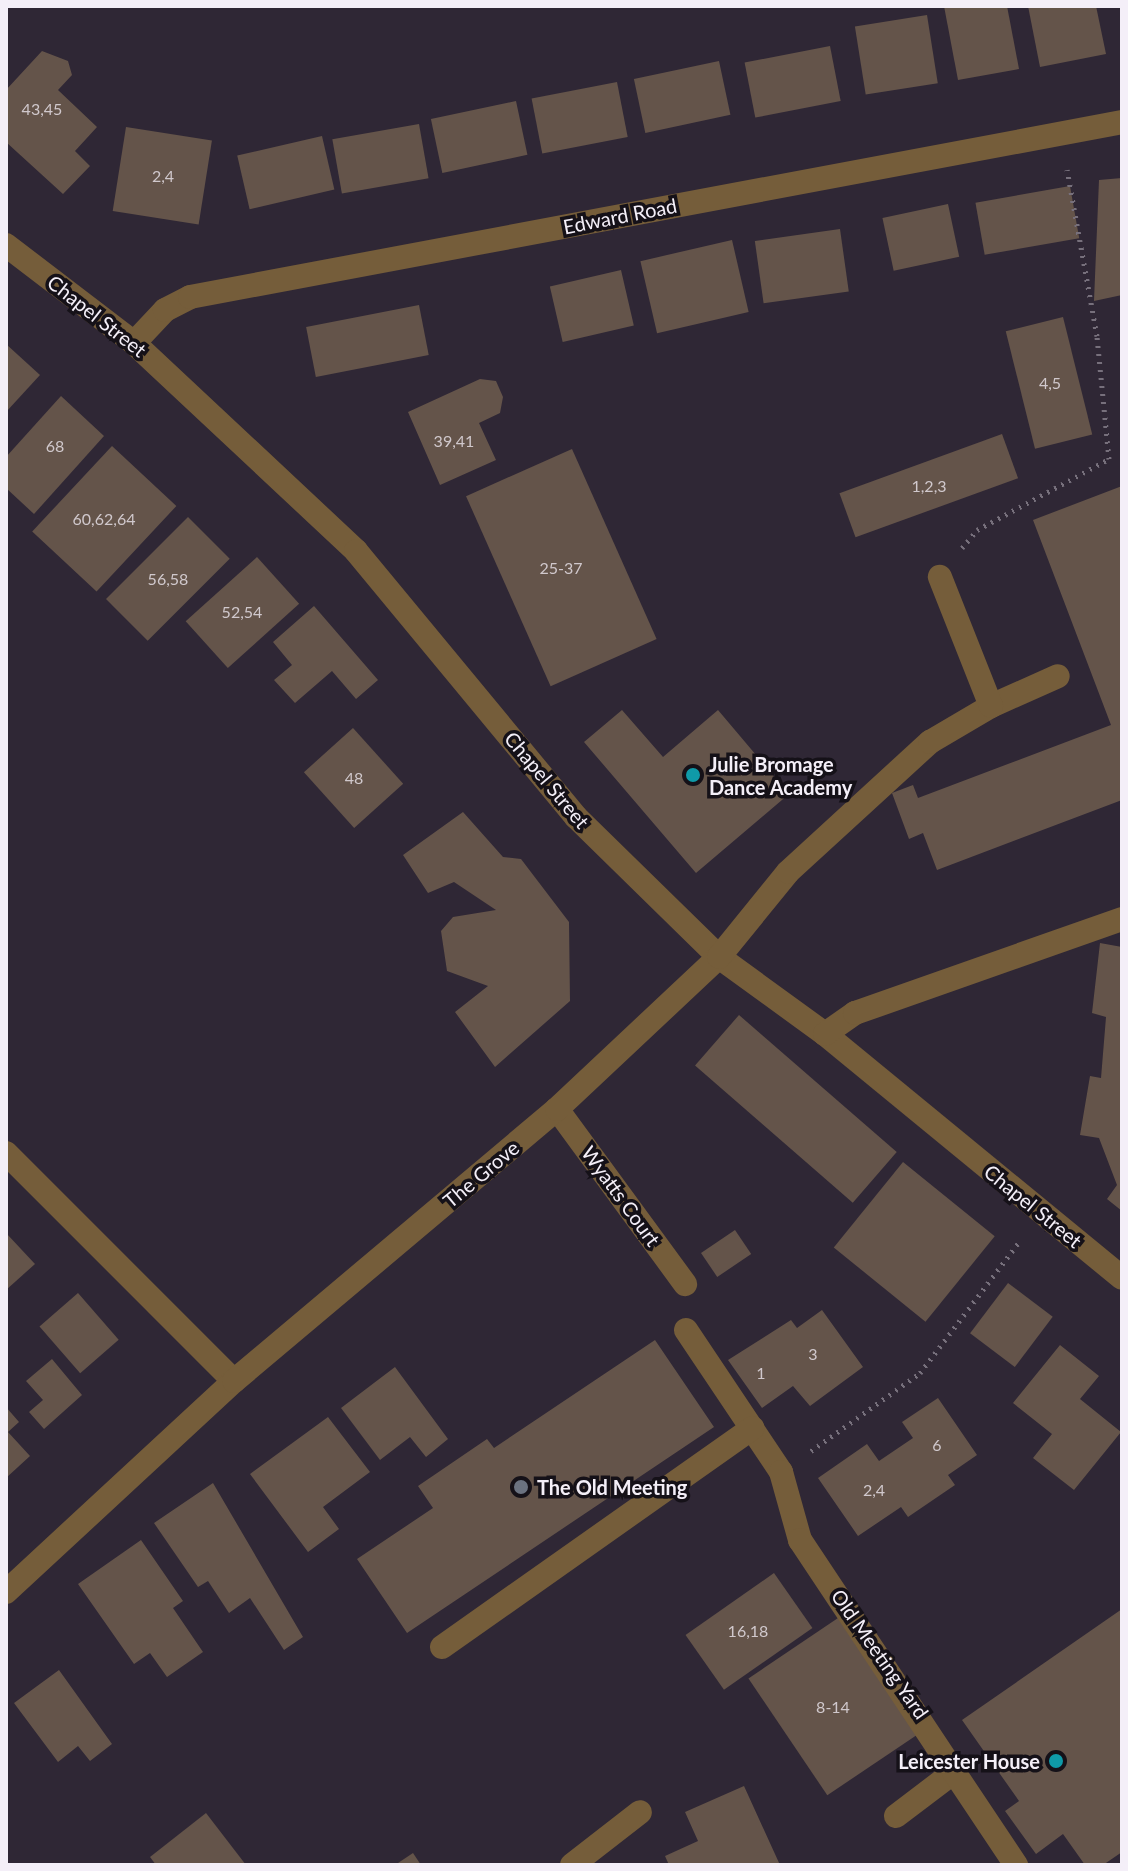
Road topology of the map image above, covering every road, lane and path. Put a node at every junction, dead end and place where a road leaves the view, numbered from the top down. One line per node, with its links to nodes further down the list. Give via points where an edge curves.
1 (1122, 122): 2 (street, Edward Road)
2 (1060, 133): 4 (street, Edward Road, via 190,297 165,310); 5 (path, via 1097,336 1109,459 977,530)
3 (6, 245): 4 (street, Chapel Street)
4 (134, 343): 9 (street, Chapel Street, via 356,551 576,817)
5 (940, 577): 7 (street)
6 (1058, 676): 7 (street, The Grove)
7 (991, 706): 9 (street, The Grove, via 930,742 788,872)
8 (1122, 919): 10 (street, via 855,1013)
9 (719, 957): 10 (street, Chapel Street); 11 (street, The Grove)
10 (825, 1034): 13 (street, Chapel Street)
11 (557, 1109): 15 (street, Wyatts Court); 17 (street, The Grove)
12 (6, 1153): 17 (street)
13 (1042, 1213): 14 (street, Chapel Street); 19 (path, via 920,1373)
14 (1122, 1278)
15 (685, 1284)
16 (686, 1330): 18 (street, Old Meeting Yard)
17 (234, 1381): 20 (street, The Grove)
18 (752, 1428): 19 (street, Old Meeting Yard); 21 (street)
19 (781, 1472): 22 (street, Old Meeting Yard, via 800,1540)
20 (6, 1592)
21 (442, 1647)
22 (954, 1772): 24 (street); 26 (street, Old Meeting Yard)
23 (640, 1812): 25 (street)
24 (896, 1816)
25 (572, 1865)
26 (1016, 1865)

